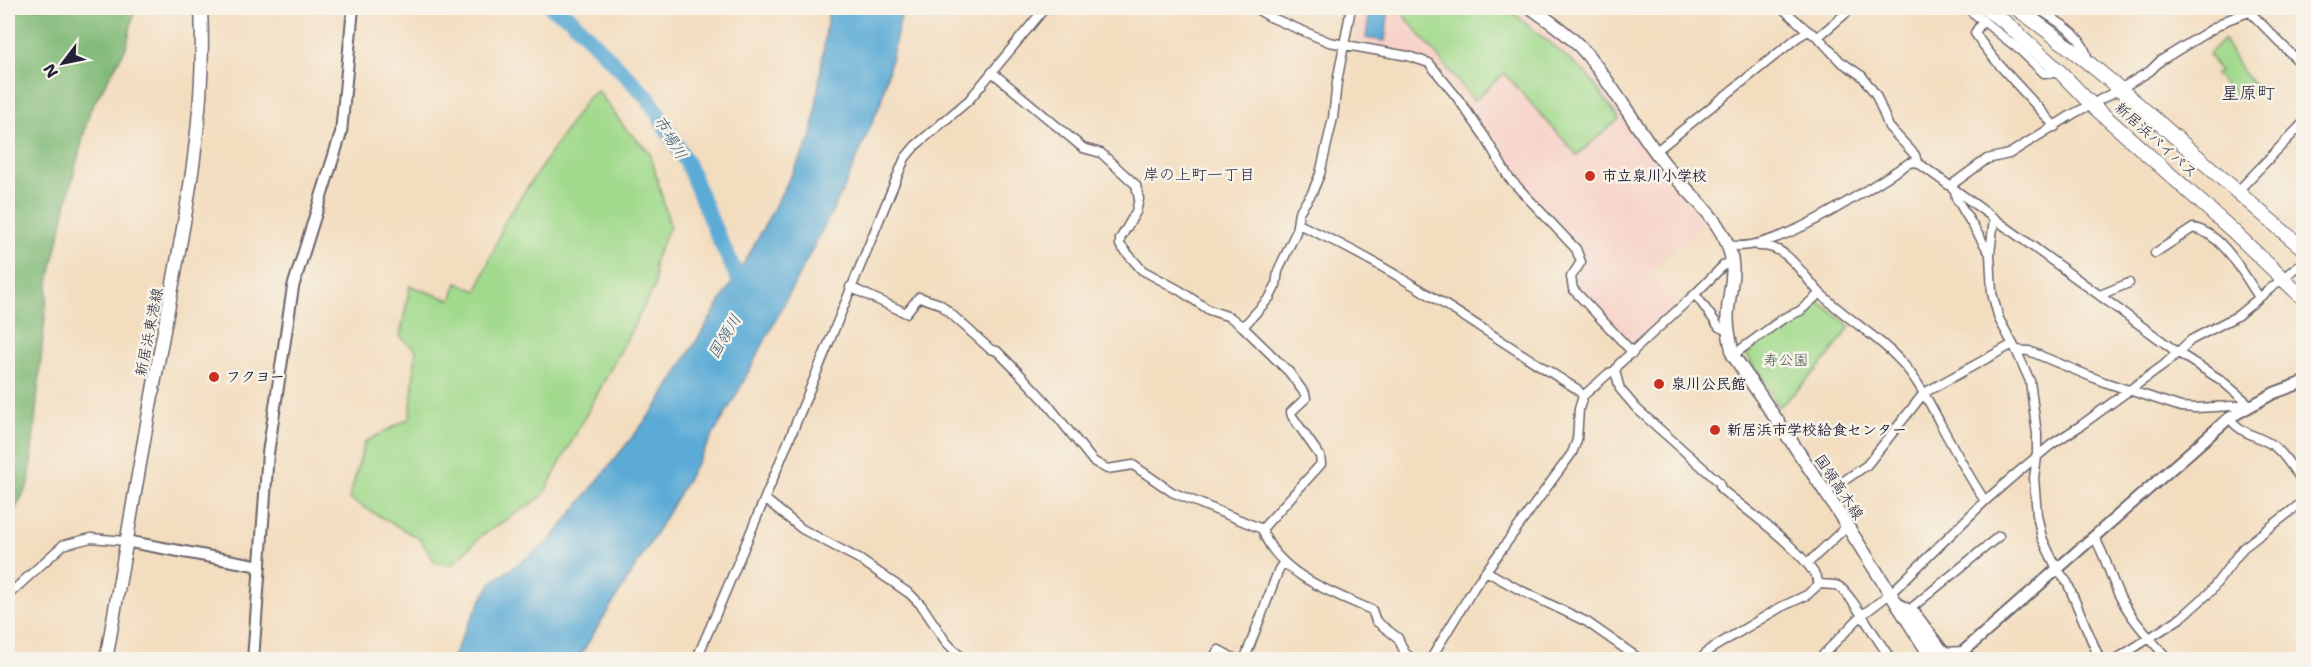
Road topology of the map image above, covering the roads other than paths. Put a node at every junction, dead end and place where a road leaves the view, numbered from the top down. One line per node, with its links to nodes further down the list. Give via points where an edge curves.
1 (201, 8): 69 (main road, 新居浜東港線, via 201,100 193,174)
2 (353, 8): 72 (street, via 341,133 293,287 268,453)
3 (1045, 8): 20 (street)
4 (1255, 8): 17 (street, via 1302,32)
5 (1351, 8): 17 (street)
6 (1531, 8): 25 (main road, 国領高木線, via 1582,50)
7 (1782, 8): 15 (street)
8 (1852, 8): 16 (street)
9 (1967, 8): 14 (street)
10 (2016, 8): 18 (highway, 新居浜バイパス)
11 (2037, 8): 18 (street, via 2075,35 2086,49)
12 (2260, 8): 13 (street)
13 (2247, 10): 19 (street); 21 (street)
14 (1984, 14): 22 (highway, 新居浜バイパス, via 2006,23); 24 (street, via 1975,33 1991,57)
15 (1808, 32): 16 (street); 25 (street)
16 (1818, 36): 26 (street, via 1840,61 1862,76 1876,95 1889,127)
17 (1345, 46): 30 (street, via 1328,148 1312,193 1299,212); 50 (street, via 1429,63 1485,137 1509,178 1576,249 1581,262 1571,277 1573,289)
18 (2088, 61): 21 (highway, 新居浜バイパス)
19 (2304, 67)
20 (992, 72): 40 (street, via 969,100 905,158); 46 (street, via 1083,148 1101,153 1136,185 1136,212 1120,245 1142,270)
21 (2120, 89): 22 (street); 28 (highway, 新居浜バイパス)
22 (2091, 105): 24 (street); 38 (highway, 新居浜バイパス)
23 (2304, 122): 28 (street)
24 (2055, 127): 27 (street, via 2009,154 1987,159)
25 (1655, 152): 31 (main road, 国領高木線, via 1719,227)
26 (1917, 162): 27 (street); 32 (street, via 1909,163 1827,215)
27 (1953, 188): 29 (street); 35 (street)
28 (2236, 193): 33 (highway, 新居浜バイパス)
29 (1994, 218): 35 (street); 43 (street)
30 (1298, 224): 46 (street, via 1270,297); 56 (street, via 1342,244 1443,302)
31 (1728, 245): 32 (street); 36 (main road, 国領高木線)
32 (1750, 246): 41 (street, via 1767,245 1783,252)
33 (2304, 249)
34 (2155, 253): 44 (street, via 2193,228 2204,230 2223,247)
35 (1990, 254): 48 (street, via 1992,293 1999,319)
36 (1733, 261): 42 (street); 47 (main road, 国領高木線)
37 (2304, 261): 38 (street)
38 (2282, 279): 44 (street); 45 (highway, 新居浜バイパス)
39 (2129, 283): 43 (street)
40 (850, 287): 62 (street); 66 (street, via 906,313 919,297 940,304 1017,371 1093,461 1107,469 1133,465 1172,492)
41 (1820, 293): 51 (street, via 1800,311); 55 (street, via 1885,346)
42 (1695, 294): 47 (street, via 1719,327); 50 (street)
43 (2100, 294): 49 (street)
44 (2259, 297): 49 (street, via 2237,316 2191,340)
45 (2304, 299)
46 (1243, 327): 66 (street, via 1289,372 1305,394 1292,416 1320,456 1321,464)
47 (1728, 331): 51 (main road, 国領高木線)
48 (2015, 347): 54 (street); 55 (street); 59 (street, via 2030,381)
49 (2177, 352): 54 (street); 57 (street, via 2221,380)
50 (1633, 353): 52 (street)
51 (1733, 355): 61 (main road, 国領高木線)
52 (1616, 371): 56 (street); 71 (street, via 1620,389 1637,409)
53 (2304, 382): 57 (street)
54 (2130, 390): 57 (street, via 2181,407); 59 (street)
55 (1924, 393): 61 (street, via 1867,465); 63 (street)
56 (1583, 396): 74 (street, via 1572,453)
57 (2250, 405): 58 (street)
58 (2229, 418): 60 (street, via 2247,434 2270,443); 68 (street)
59 (2037, 457): 63 (street); 73 (street, via 2037,515 2046,549)
60 (2304, 482)
61 (1826, 493): 65 (main road, 国領高木線)
62 (765, 499): 84 (street); 85 (street, via 802,529 859,559 910,594)
63 (1985, 501): 77 (street)
64 (2304, 501): 80 (street, via 2243,548 2210,592 2182,617)
65 (1847, 526): 71 (street); 77 (main road, 国領高木線)
66 (1262, 530): 70 (street)
67 (1999, 536): 78 (street)
68 (2094, 537): 73 (street); 80 (street, via 2121,598)
69 (125, 540): 72 (street); 76 (street, via 91,538 63,545); 82 (main road, 新居浜東港線)
70 (1284, 562): 87 (street, via 1245,657); 88 (street, via 1316,584 1372,610 1376,621 1398,638 1405,653)
71 (1807, 564): 75 (street)
72 (260, 566): 83 (street)
73 (2057, 569): 81 (street); 95 (street, via 2067,582)
74 (1486, 571): 89 (street); 90 (street, via 1587,622)
75 (1819, 584): 79 (street, via 1839,586 1849,594); 91 (street, via 1807,595 1709,650)
76 (8, 595)
77 (1893, 598): 78 (main road); 79 (street); 94 (main road, 国領高木線)
78 (1909, 610): 81 (main road, via 1941,650)
79 (1861, 616): 92 (street); 93 (street)
80 (2149, 638): 96 (street); 97 (street)
81 (1958, 656)
82 (106, 660)
83 (253, 660)
84 (696, 660)
85 (964, 660)
86 (1211, 660): 87 (street, via 1219,650)
87 (1237, 660)
88 (1414, 660)
89 (1430, 660)
90 (1641, 660)
91 (1700, 660)
92 (1818, 660)
93 (1892, 660)
94 (1933, 660)
95 (2100, 660)
96 (2115, 660)
97 (2169, 660)

